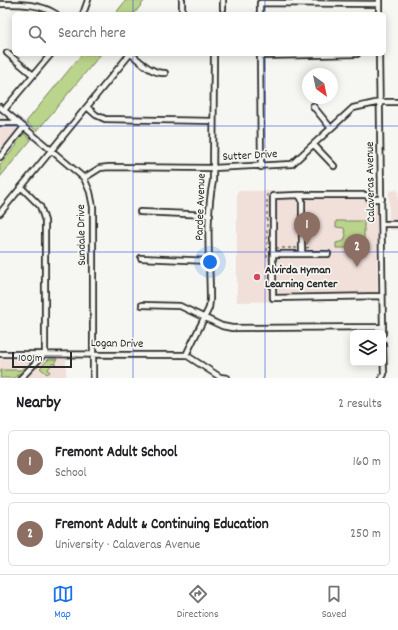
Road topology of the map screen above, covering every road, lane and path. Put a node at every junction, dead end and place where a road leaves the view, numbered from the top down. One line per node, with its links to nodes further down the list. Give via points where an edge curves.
1 (88, 0): 8 (street)
2 (182, 0): 9 (street)
3 (223, 0): 6 (street)
4 (379, 2): 10 (street, via 260,3)
5 (0, 4): 7 (street, via 28,4)
6 (223, 9)
7 (53, 12)
8 (84, 12)
9 (182, 12)
10 (260, 12)
11 (7, 53): 19 (street)
12 (49, 56): 19 (street)
13 (129, 56): 23 (street)
14 (134, 56): 18 (street, via 152,70)
15 (214, 56): 25 (street, Pardee Avenue)
16 (260, 56): 34 (street)
17 (379, 56): 20 (street, Calaveras Avenue)
18 (166, 73)
19 (33, 75): 24 (street)
20 (380, 102): 21 (street, Sutter Drive); 29 (street, Sutter Drive, via 353,108); 40 (street, Calaveras Avenue)
21 (398, 102)
22 (313, 106): 29 (street)
23 (87, 107): 25 (street, via 106,119); 31 (street)
24 (2, 109): 27 (street, Sundale Drive)
25 (213, 121): 35 (street, Pardee Avenue)
26 (0, 123): 27 (street)
27 (19, 123): 28 (street, Sundale Drive)
28 (24, 127): 31 (street, Sundale Drive); 32 (street)
29 (330, 127): 30 (street, Sutter Drive)
30 (314, 145): 33 (street); 34 (street, Sutter Drive, via 292,164)
31 (52, 150): 36 (street, Sundale Drive); 37 (street)
32 (0, 157)
33 (334, 166)
34 (261, 167): 35 (street, Sutter Drive)
35 (213, 168): 36 (street, Sutter Drive, via 109,167 100,168); 43 (street, Pardee Avenue)
36 (84, 178): 63 (street, Sundale Drive, via 93,207)
37 (21, 187): 41 (street); 62 (street, via 40,206 45,221)
38 (267, 194): 46 (path)
39 (299, 195): 40 (street, via 366,195 370,199); 47 (street, via 273,196); 48 (street, via 302,200)
40 (382, 199): 44 (street, Calaveras Avenue)
41 (0, 212)
42 (140, 212): 43 (street)
43 (210, 215): 54 (street, Pardee Avenue)
44 (382, 224): 45 (street); 56 (street, Calaveras Avenue)
45 (398, 224)
46 (267, 248): 47 (path); 55 (path)
47 (273, 248): 48 (path); 50 (street)
48 (302, 248): 49 (path); 51 (street)
49 (312, 248)
50 (273, 254): 51 (street); 56 (street, via 273,298)
51 (302, 254): 52 (street)
52 (328, 254)
53 (141, 258): 54 (street)
54 (210, 261): 58 (street, Pardee Avenue, via 210,300)
55 (269, 261)
56 (382, 296): 59 (street, Calaveras Avenue)
57 (142, 305): 58 (street, via 180,306)
58 (204, 318): 59 (street, via 232,328); 64 (street, Pardee Avenue)
59 (382, 327): 60 (street, Calaveras Avenue)
60 (382, 330)
61 (0, 354): 62 (street, Logan Drive)
62 (45, 354): 63 (street, Logan Drive); 67 (street)
63 (93, 354): 64 (street, Logan Drive); 68 (street, Sundale Drive)
64 (186, 355): 66 (street)
65 (384, 366): 70 (street)
66 (220, 377): 69 (street)
67 (21, 378)
68 (93, 378)
69 (227, 378)
70 (382, 378)

